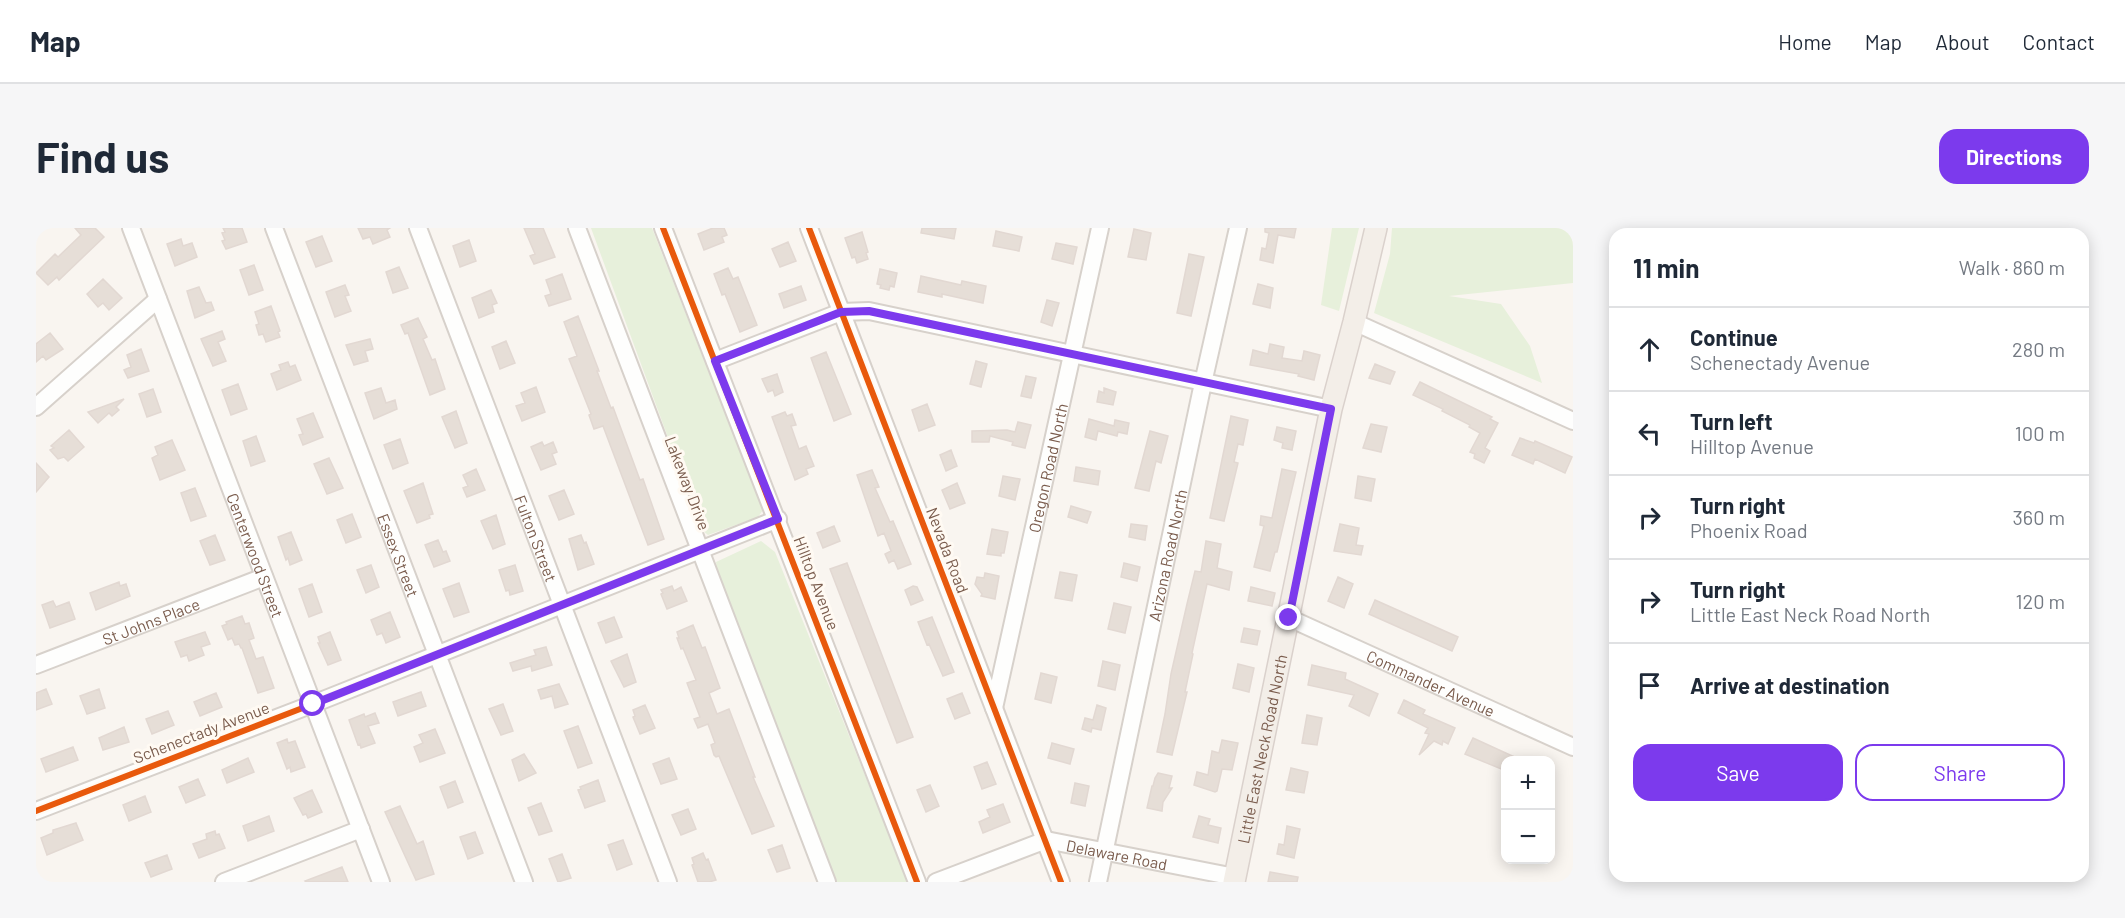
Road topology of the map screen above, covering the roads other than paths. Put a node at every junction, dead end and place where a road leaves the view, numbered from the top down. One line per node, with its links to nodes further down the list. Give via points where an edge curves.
1 (131, 228): 10 (street, Centerwood Street)
2 (274, 228): 24 (street, Essex Street)
3 (418, 228): 22 (street, Fulton Street)
4 (577, 228): 20 (street, Lakeway Drive)
5 (663, 228): 14 (street, Hilltop Avenue)
6 (809, 228): 11 (street, Nevada Road)
7 (1100, 228): 13 (street, Oregon Road North)
8 (1238, 228): 15 (street, Arizona Road North)
9 (1376, 228): 12 (main road, Little East Neck Road North)
10 (158, 299): 16 (street); 21 (street, Centerwood Street)
11 (841, 312): 13 (street, via 869,311); 14 (street); 27 (street, Nevada Road)
12 (1354, 322): 17 (main road, Little East Neck Road North); 18 (street)
13 (1072, 354): 15 (street); 27 (street, Oregon Road North)
14 (715, 361): 19 (street, Hilltop Avenue)
15 (1203, 383): 17 (street); 32 (street, Arizona Road North)
16 (36, 408)
17 (1331, 409): 23 (main road, Little East Neck Road North)
18 (1573, 421)
19 (778, 519): 20 (street, Schenectady Avenue); 39 (street, Hilltop Avenue)
20 (699, 551): 22 (street, Schenectady Avenue); 38 (street, Lakeway Drive)
21 (264, 577): 25 (street, St Johns Place); 26 (street, Centerwood Street)
22 (562, 605): 24 (street, Schenectady Avenue); 37 (street, Fulton Street)
23 (1289, 618): 28 (street, Commander Avenue); 33 (main road, Little East Neck Road North)
24 (438, 653): 26 (street, Schenectady Avenue); 36 (street, Essex Street)
25 (36, 665)
26 (313, 704): 29 (street, Schenectady Avenue); 30 (street, Centerwood Street)
27 (994, 708): 31 (street, Nevada Road)
28 (1573, 747)
29 (36, 811)
30 (360, 829): 34 (street); 35 (street, Centerwood Street)
31 (1046, 840): 32 (street, Delaware Road); 40 (street, Delaware Road); 41 (street, Nevada Road)
32 (1104, 850): 33 (street, Delaware Road); 42 (street, Arizona Road North)
33 (1234, 880)
34 (224, 882)
35 (381, 882)
36 (524, 882)
37 (668, 882)
38 (827, 882)
39 (917, 882)
40 (936, 882)
41 (1061, 882)
42 (1098, 882)

